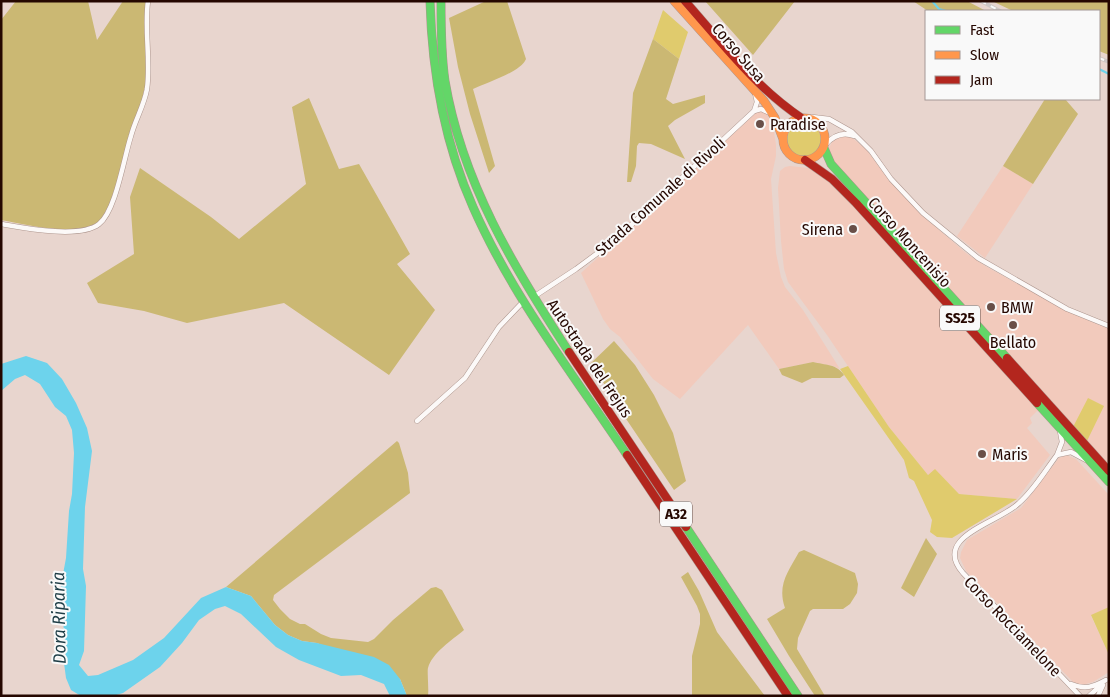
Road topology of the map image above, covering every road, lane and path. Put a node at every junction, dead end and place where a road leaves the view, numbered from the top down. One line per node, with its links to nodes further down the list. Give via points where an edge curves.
1 (148, 1): 15 (street, via 146,89 108,213 99,224 82,230 37,230)
2 (430, 1): 27 (main road, Autostrada del Frejus / A32, via 433,55 446,126 473,208 528,305)
3 (441, 1): 28 (main road, Autostrada del Frejus / A32, via 442,48 451,108 468,172 494,231 531,294)
4 (674, 1): 6 (main road, Corso Susa / SS25)
5 (685, 1): 7 (main road, Corso Susa / SS25)
6 (753, 88): 7 (main road, Corso Susa / SS25); 8 (street, via 757,99)
7 (765, 96): 9 (main road, SS25); 10 (main road, SS25)
8 (754, 111): 9 (street, via 764,110); 16 (street, Strada Comunale di Rivoli, via 614,241)
9 (775, 118): 12 (main road, SS25)
10 (805, 119): 11 (street, via 812,116 829,119); 12 (main road, via 787,127); 13 (main road, SS25, via 820,126 824,132)
11 (858, 138): 13 (street, via 843,134 833,137); 18 (street, via 919,208 970,252 1067,309)
12 (783, 139): 14 (main road, SS25, via 788,152 798,160)
13 (824, 146): 14 (main road, via 817,156); 23 (main road, Corso Moncenisio / SS25, via 838,172)
14 (805, 160): 20 (main road, Corso Moncenisio / SS25, via 846,193)
15 (1, 224)
16 (538, 294)
17 (520, 305): 19 (street, via 499,327 465,378)
18 (1109, 326)
19 (417, 421)
20 (1059, 427): 21 (street, via 1062,442); 22 (main road, Corso Moncenisio / SS25)
21 (1057, 455): 22 (street, via 1071,452); 26 (street, Corso Rocciamelone, via 1020,503 967,535 954,552 955,562 963,573)
22 (1093, 464): 24 (main road, Corso Moncenisio / SS25)
23 (1109, 471)
24 (1109, 482)
25 (1108, 679): 26 (street, via 1084,688); 30 (street); 31 (street)
26 (1067, 682): 29 (street, Corso Rocciamelone)
27 (788, 696)
28 (798, 696)
29 (1080, 696)
30 (1089, 696)
31 (1098, 696)

